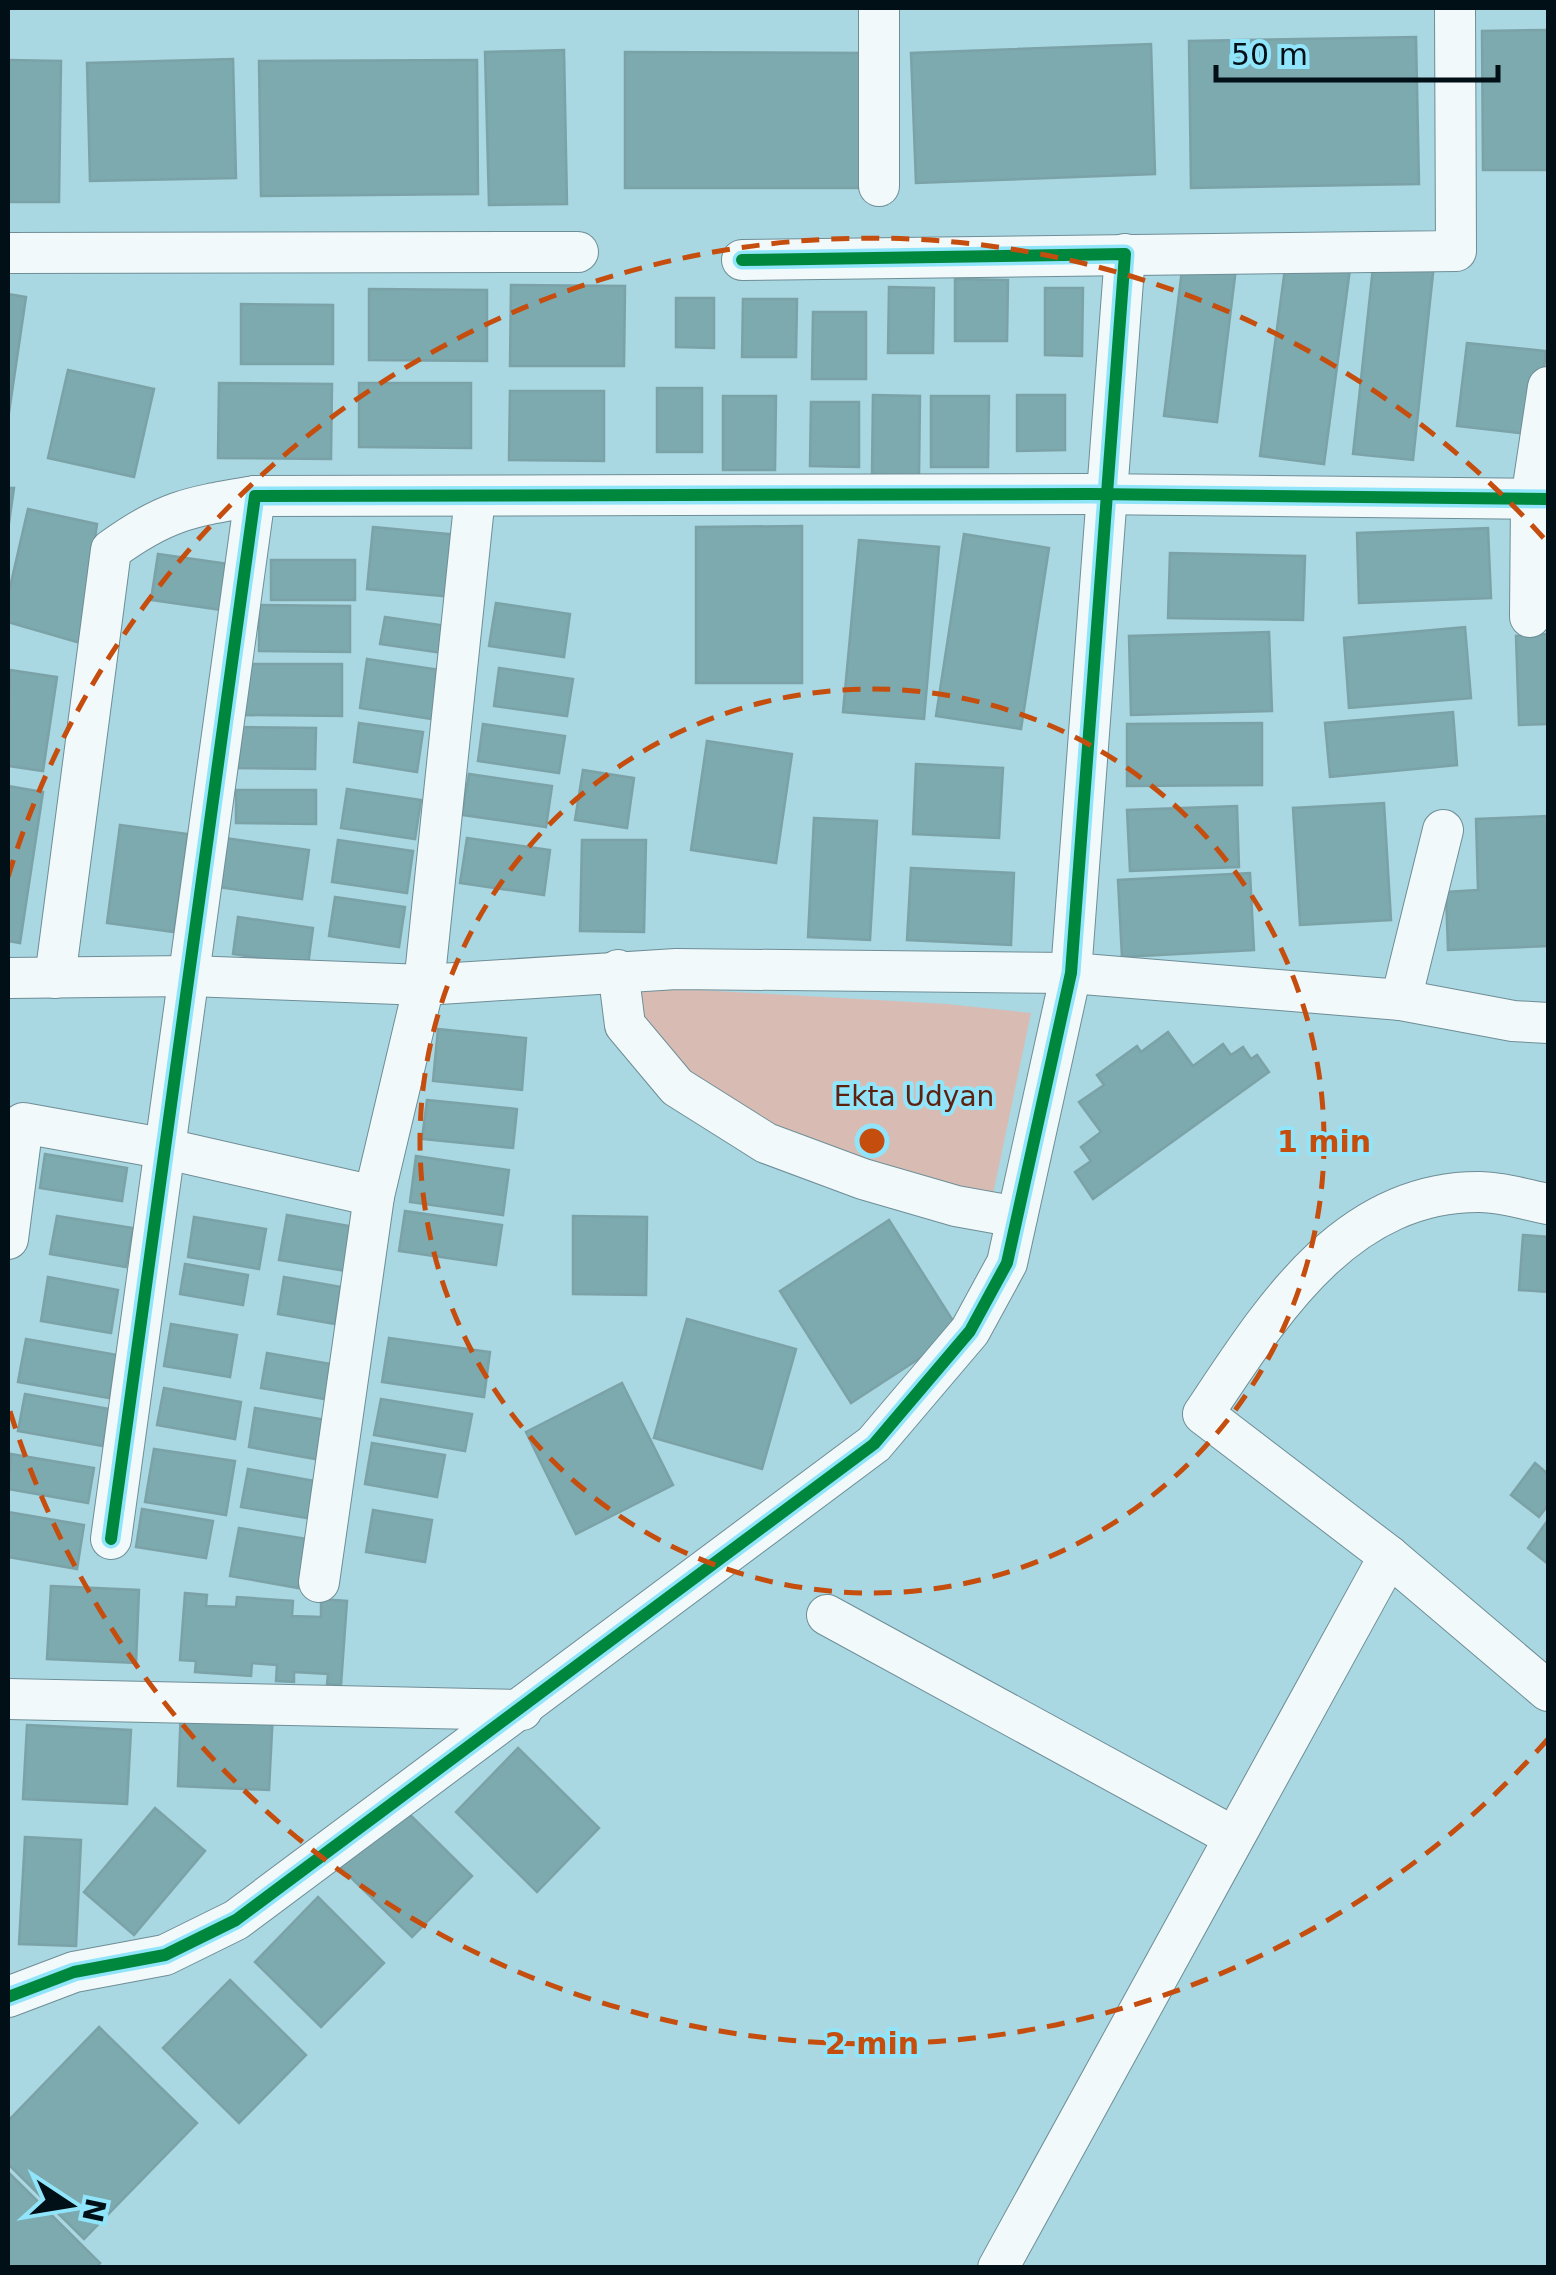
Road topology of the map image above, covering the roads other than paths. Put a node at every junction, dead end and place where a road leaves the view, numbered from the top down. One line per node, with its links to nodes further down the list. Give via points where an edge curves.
1 (879, 8): 3 (street)
2 (1455, 8): 6 (street, via 1456,251)
3 (878, 186)
4 (578, 252): 5 (street)
5 (8, 253)
6 (1126, 254): 7 (street); 9 (street)
7 (742, 260)
8 (1548, 387): 12 (street)
9 (1105, 494): 11 (street); 12 (street); 16 (street)
10 (256, 496): 11 (street); 17 (street); 19 (street, via 185,508 110,550)
11 (475, 496): 20 (street)
12 (1540, 500): 13 (street)
13 (1530, 617)
14 (1443, 830): 21 (street)
15 (618, 970): 16 (street); 20 (street); 26 (street, via 626,1025 677,1086 766,1144 863,1179)
16 (1071, 974): 21 (street); 26 (street)
17 (190, 976): 19 (street); 20 (street); 23 (street)
18 (8, 978): 19 (street)
19 (55, 978)
20 (424, 985): 24 (street)
21 (1401, 1000): 22 (street)
22 (1548, 1023)
23 (166, 1149): 24 (street); 27 (street, via 23,1123); 28 (street)
24 (374, 1196): 30 (street)
25 (1548, 1204): 29 (street, via 1481,1192 1412,1200 1352,1231 1273,1309 1203,1414)
26 (1016, 1217): 34 (street, via 1007,1263 970,1330 874,1444)
27 (8, 1239)
28 (110, 1539)
29 (1389, 1556): 32 (street); 35 (street)
30 (319, 1582)
31 (827, 1616): 35 (street)
32 (1548, 1691)
33 (8, 1699): 34 (street)
34 (522, 1710): 36 (street, via 236,1920 164,1955 74,1972)
35 (1234, 1837): 37 (street)
36 (8, 1997)
37 (998, 2268)

